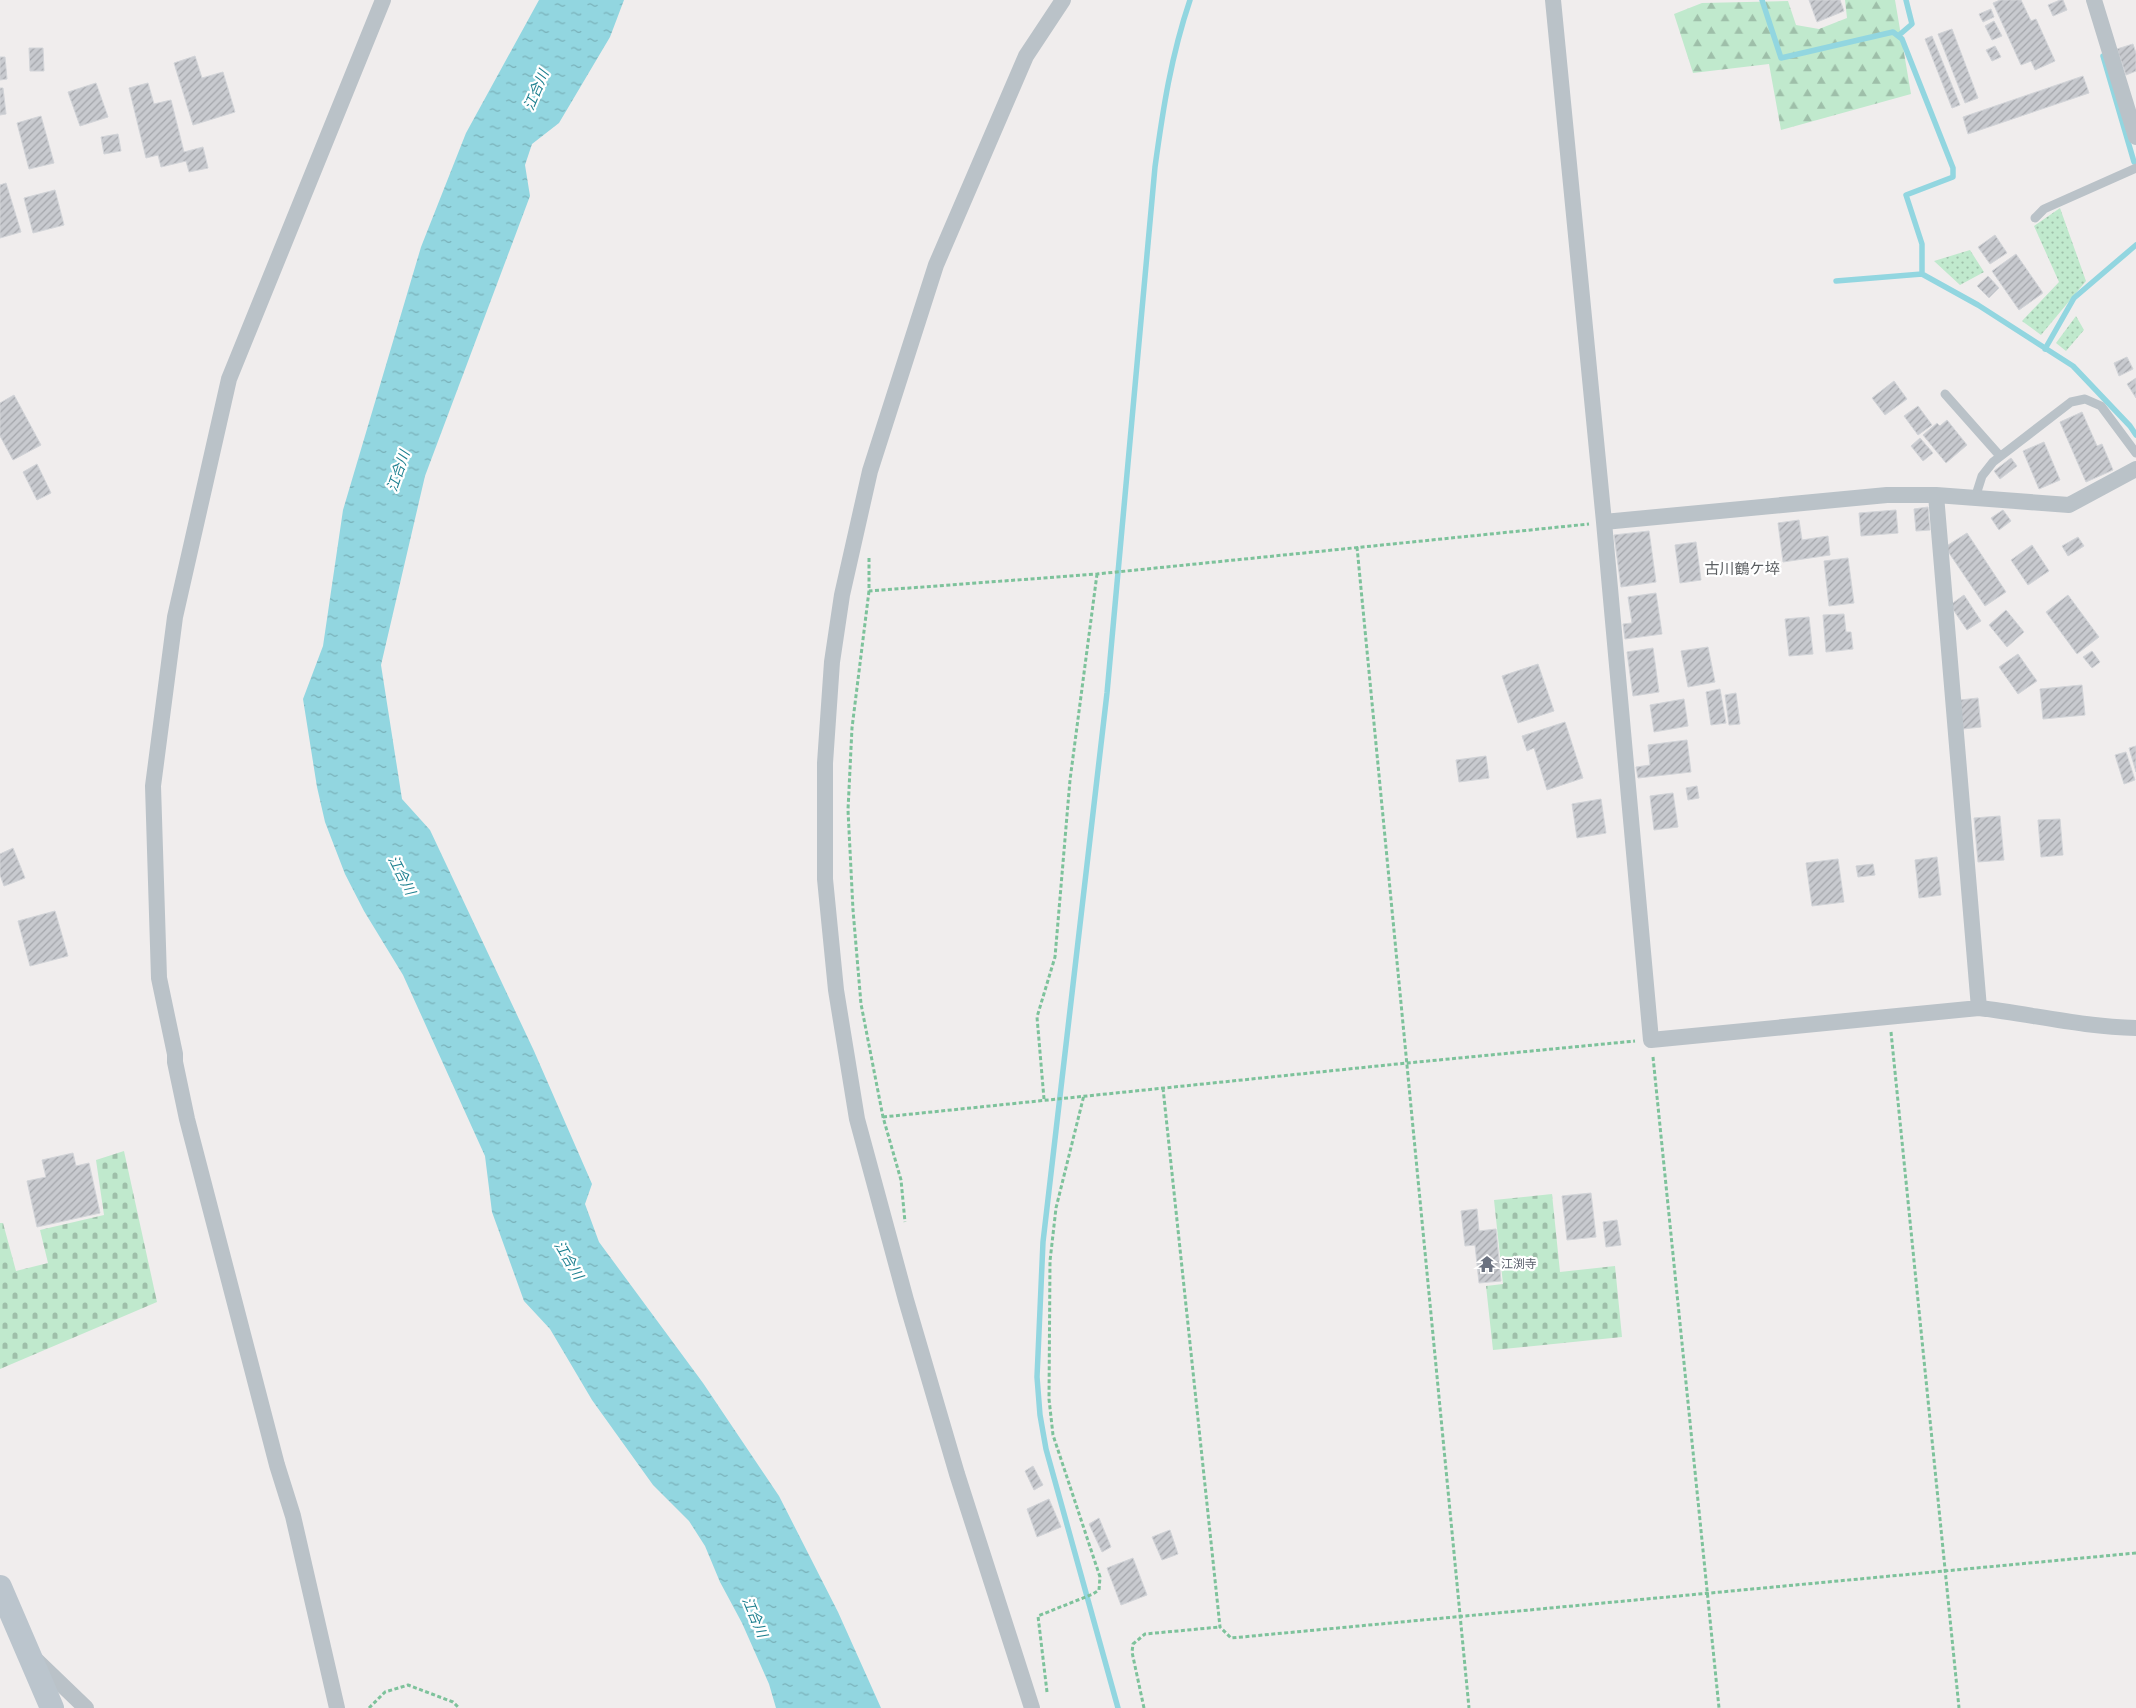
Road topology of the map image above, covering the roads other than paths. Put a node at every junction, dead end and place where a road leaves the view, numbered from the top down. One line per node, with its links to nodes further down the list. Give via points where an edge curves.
1 (383, 0): 22 (street, via 229,379 175,617 153,786 159,978 175,1062 187,1119 293,1516)
2 (1063, 0): 23 (street, via 1026,56 936,265 870,471 842,596 832,662 825,763 825,879 836,990 857,1119 954,1465)
3 (1553, 0): 14 (street)
4 (2094, 0): 5 (street)
5 (2136, 137)
6 (2136, 168): 7 (lane, via 2044,209)
7 (2035, 218)
8 (1946, 394): 10 (lane)
9 (2136, 453): 10 (lane, via 2100,406 2085,399 2071,402)
10 (2000, 456): 13 (lane, via 1982,476)
11 (2136, 469): 13 (street, via 2069,505)
12 (1936, 495): 13 (street); 14 (street, via 1888,495); 15 (street)
13 (1975, 498)
14 (1604, 522): 15 (street, via 1651,1040)
15 (1979, 1008): 16 (street, via 2109,1028)
16 (2136, 1028)
17 (0, 1587): 18 (street)
18 (6, 1615): 19 (street)
19 (30, 1653): 20 (street); 21 (street)
20 (52, 1708)
21 (86, 1708)
22 (336, 1708)
23 (1032, 1708)

